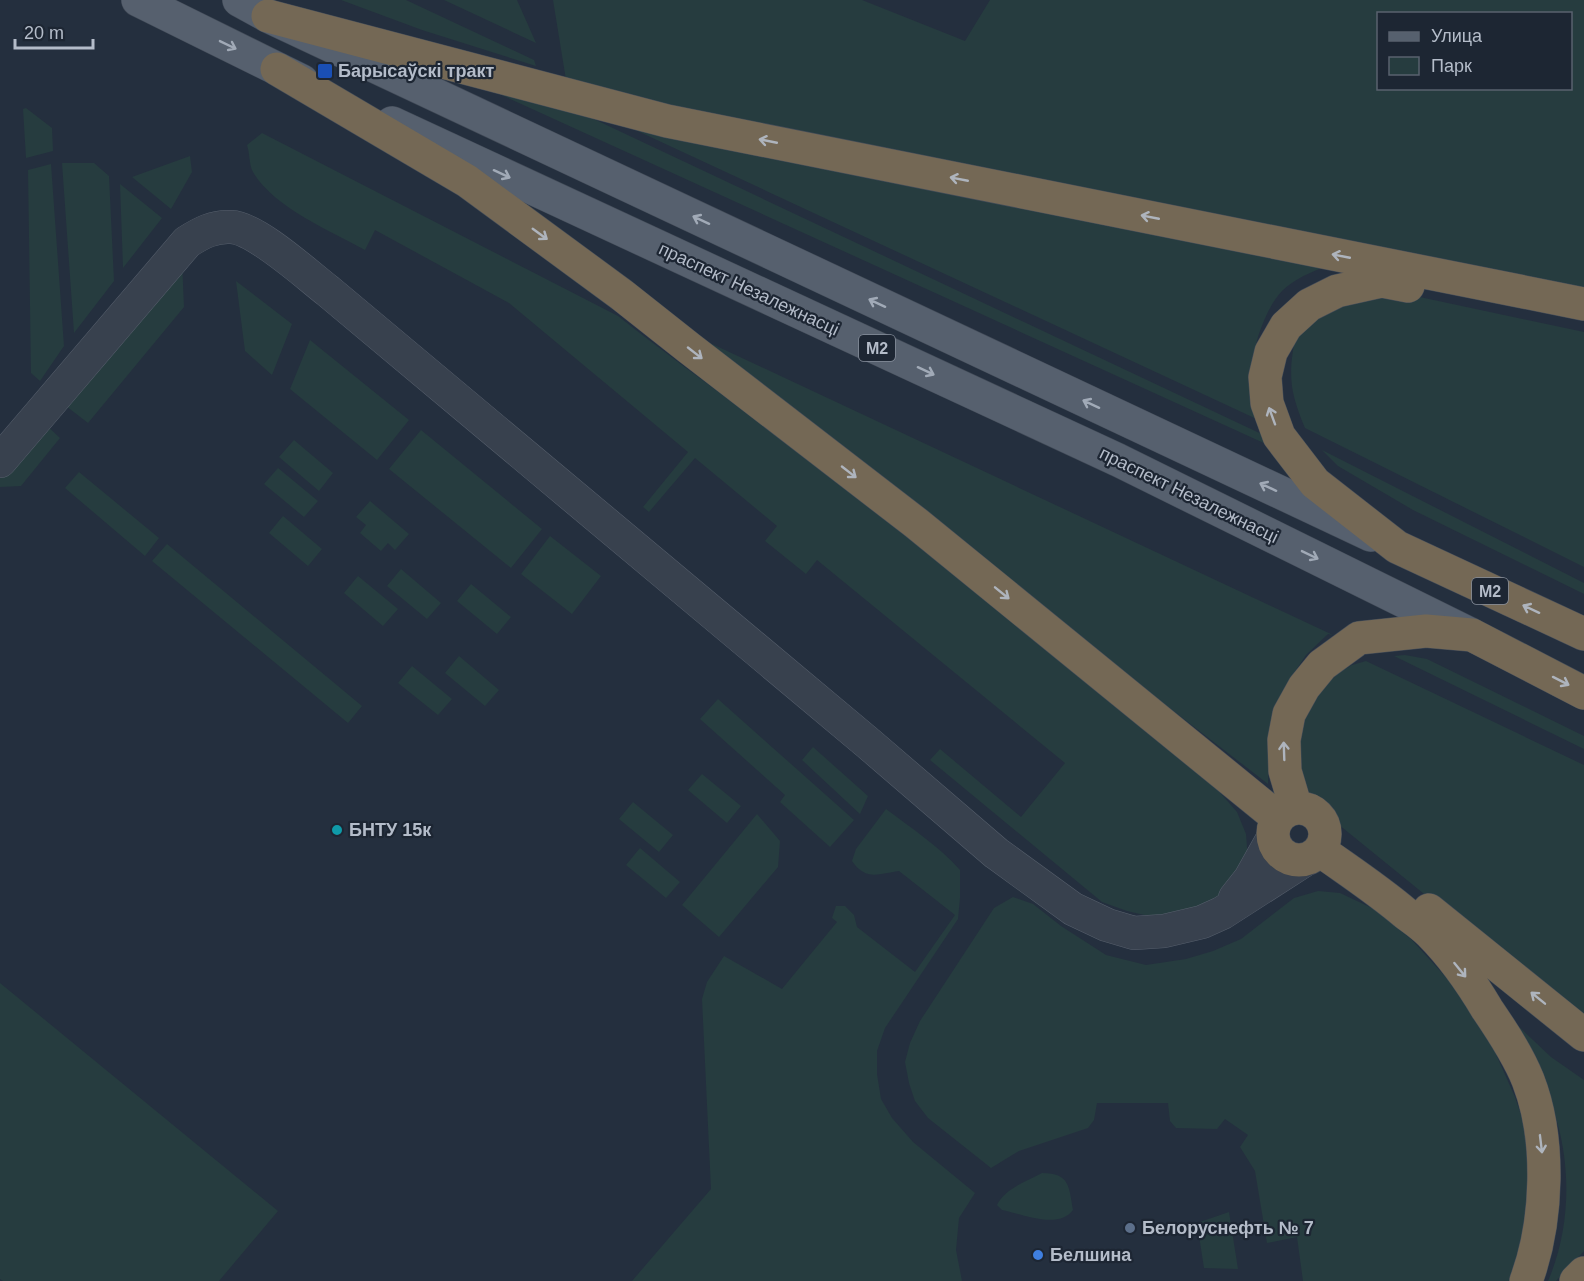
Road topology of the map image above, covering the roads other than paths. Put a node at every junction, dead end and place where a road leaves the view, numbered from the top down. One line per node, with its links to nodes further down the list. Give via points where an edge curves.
1 (138, 0): 4 (main road, праспект Незалежнасці / М2, one-way to 4)
2 (240, 0): 3 (main road, М2)
3 (268, 16): 5 (highway, one-way to 3, via 667,121); 8 (main road, М2, one-way to 3)
4 (277, 69): 10 (main road, праспект Незалежнасці / М2, one-way to 10, via 1118,460); 12 (highway, one-way to 12, via 467,181 622,295 916,523)
5 (1584, 304)
6 (1584, 320): 8 (highway, one-way to 6, via 1315,483 1279,436 1267,403 1265,377 1271,352 1286,326 1309,305 1336,291 1382,281)
7 (0, 460): 14 (street, via 187,242 218,228 241,229 328,291 996,853 1073,909 1134,933 1164,931)
8 (1397, 547): 9 (highway, М2, one-way to 8)
9 (1584, 634)
10 (1472, 635): 11 (highway, праспект Незалежнасці / М2, one-way to 11); 12 (highway, one-way to 10, via 1284,740 1289,714 1322,665 1359,639 1426,631)
11 (1584, 693)
12 (1282, 821): 13 (highway, via 1306,809 1316,813 1322,821); 13 (highway, via 1276,848 1283,856 1293,860); 14 (street, via 1250,879)
13 (1316, 847): 14 (street); 15 (highway, one-way to 13, via 1420,903); 17 (highway, one-way to 17, via 1429,932 1473,985 1528,1080 1539,1120 1544,1165 1542,1209)
14 (1222, 913)
15 (1584, 1035)
16 (1584, 1273): 18 (highway)
17 (1526, 1281)
18 (1576, 1281)

